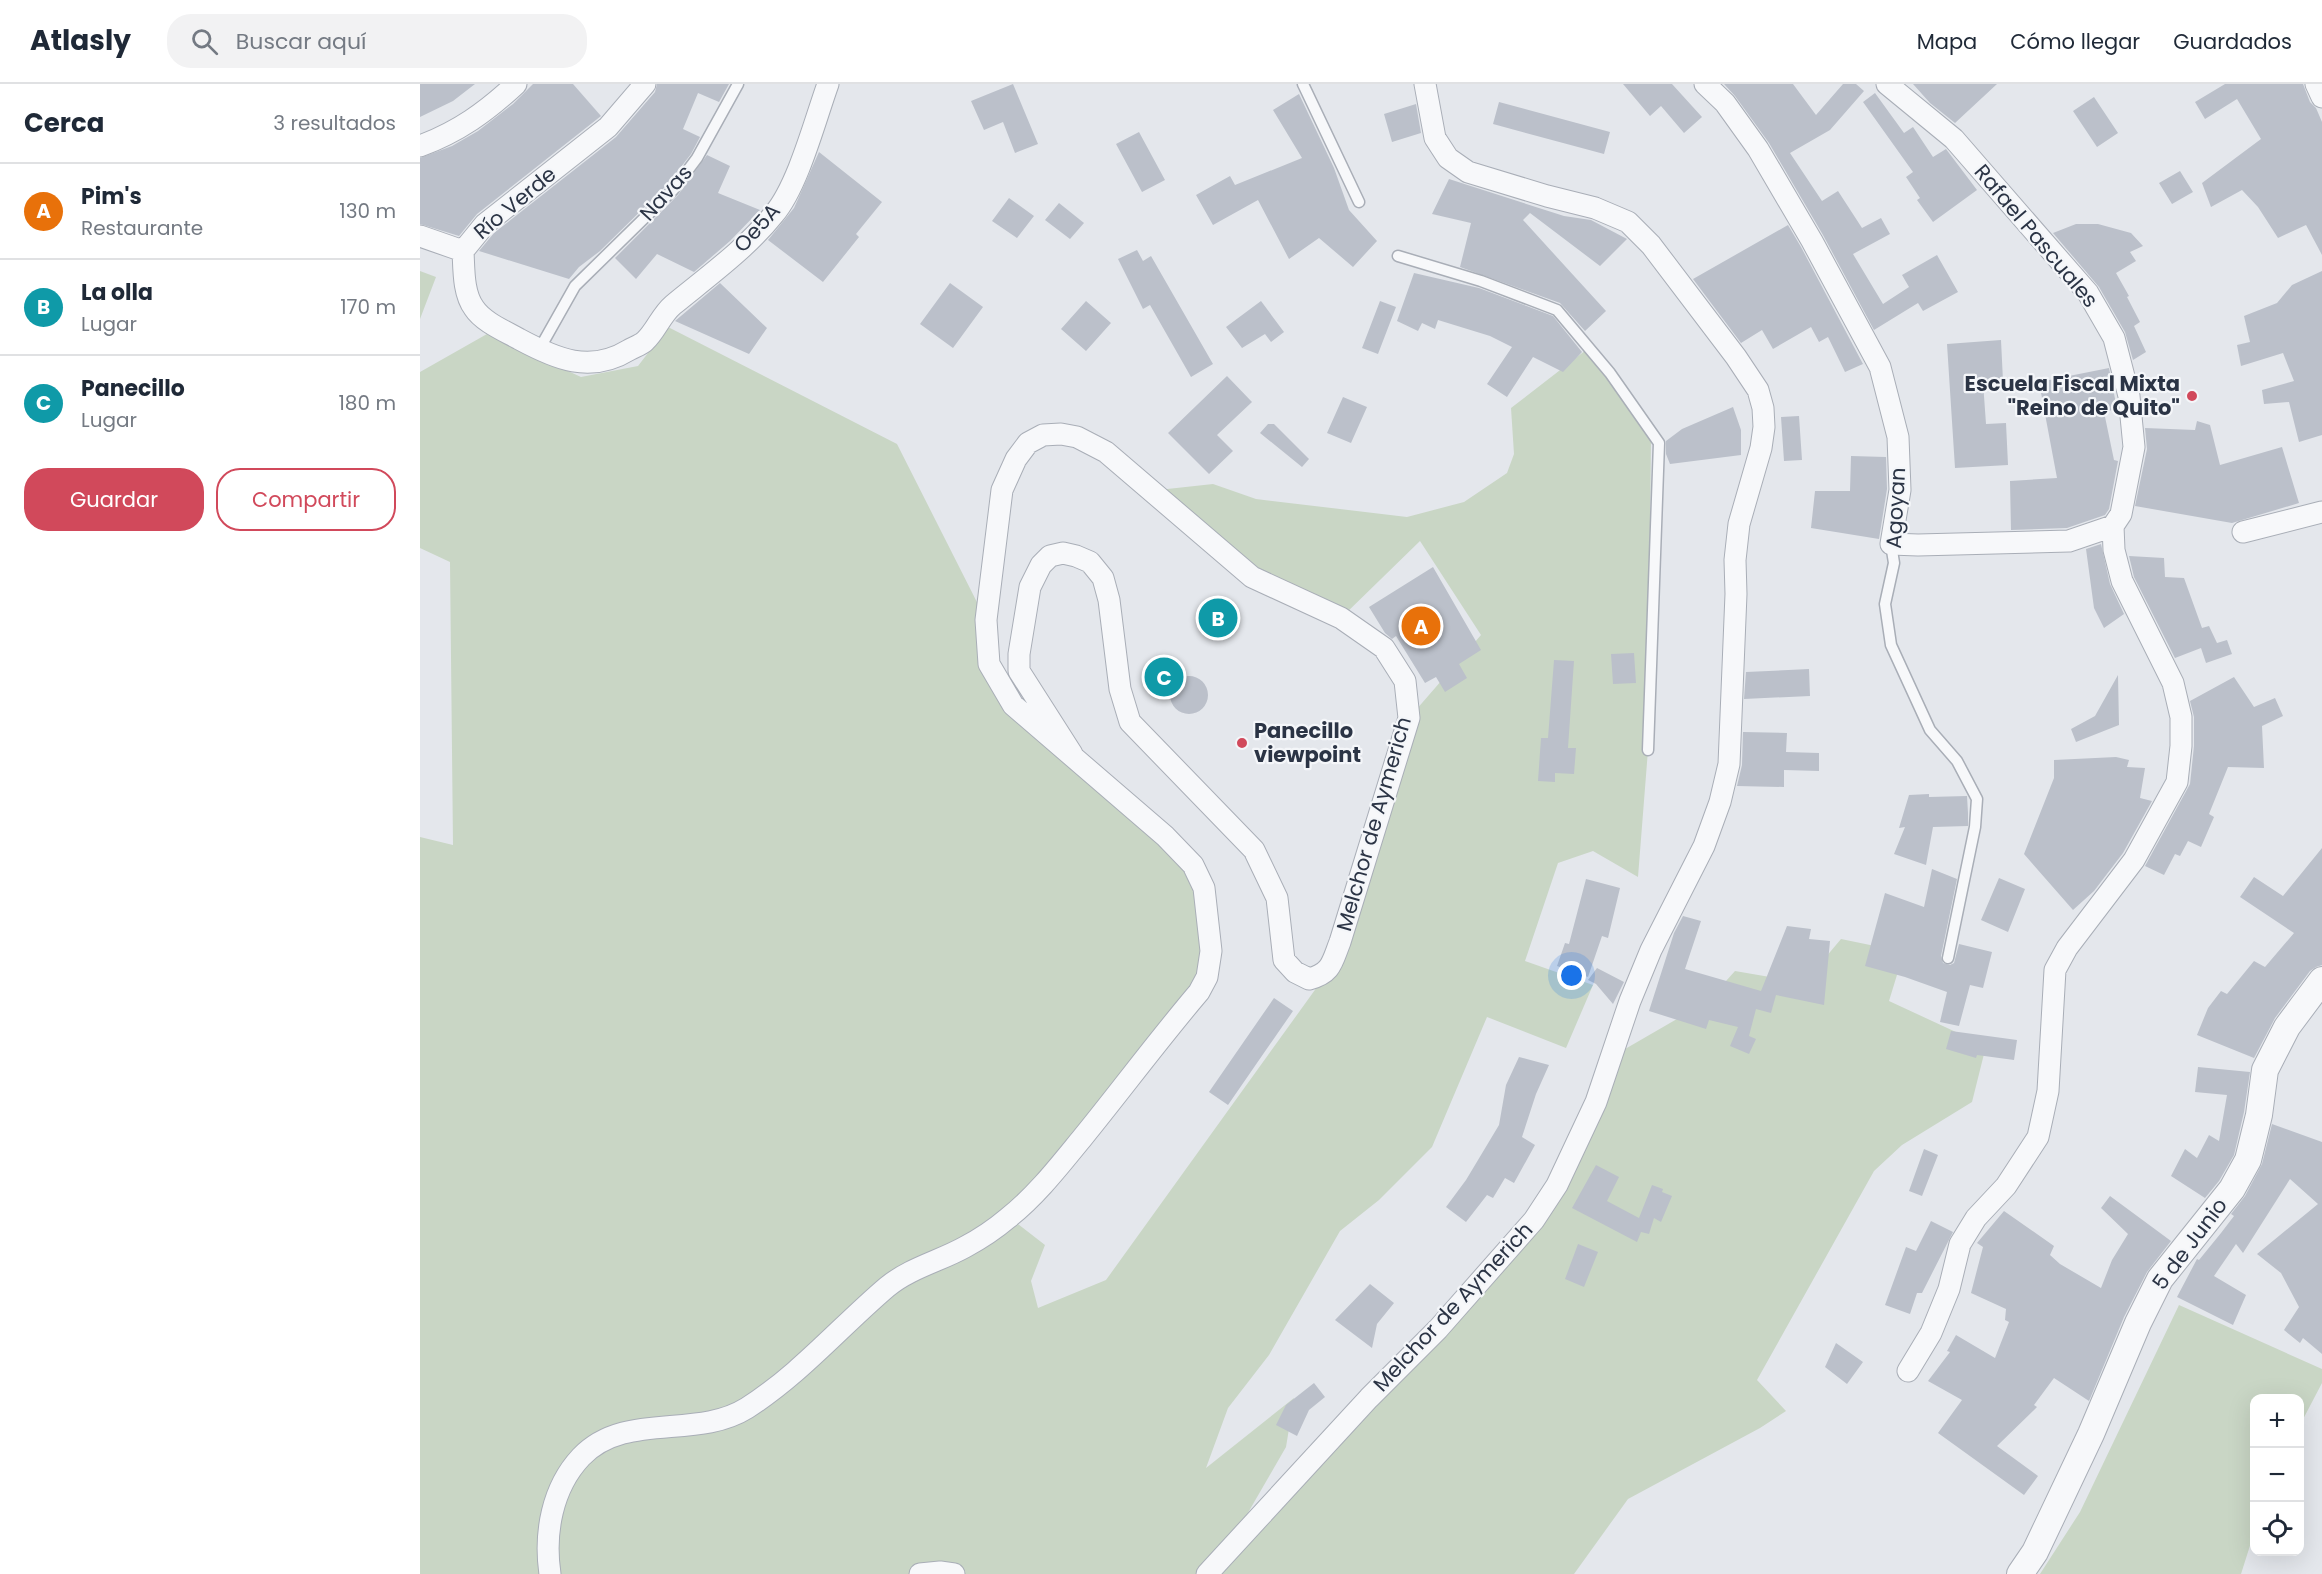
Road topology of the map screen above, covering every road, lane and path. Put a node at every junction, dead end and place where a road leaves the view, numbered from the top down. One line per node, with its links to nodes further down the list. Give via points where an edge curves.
1 (516, 84): 11 (street, via 449,135)
2 (645, 84): 14 (street, Río Verde, via 608,127 485,224)
3 (738, 84): 17 (lane, Navas, via 697,159 673,190 575,286)
4 (828, 84): 16 (street, Oe5A, via 795,177 775,213 730,258)
5 (1303, 84): 12 (lane)
6 (1425, 84): 30 (street, Melchor de Aymerich, via 1435,138 1448,158 1468,172 1595,208 1628,222 1651,244 1758,390 1763,408 1762,438 1736,550 1729,764 1704,846 1647,960 1596,1102 1557,1185 1534,1220 1438,1329)
7 (1705, 84): 21 (street, Agoyan, via 1725,103 1758,149 1880,367 1898,437 1900,490)
8 (1887, 84): 19 (street, Rafael Pascuales, via 1954,139 2088,293 2114,338 2129,396 2134,447 2121,514)
9 (2316, 84): 10 (street)
10 (2322, 97)
11 (420, 146)
12 (1359, 202)
13 (420, 236): 14 (street)
14 (463, 250): 17 (street, Río Verde, via 466,287 474,308 484,318)
15 (1398, 256): 22 (lane, via 1481,281 1557,310 1610,373 1659,443)
16 (664, 312): 17 (street, Río Verde, via 645,341 603,363 583,364)
17 (540, 348)
18 (2322, 512): 20 (street)
19 (2113, 526): 21 (street, via 2069,541); 26 (street, Rafael Pascuales, via 2122,581 2173,683 2179,706 2181,746 2177,782 2134,860 2067,948 2055,970 2048,1092 2038,1137 2006,1186 1976,1218 1960,1244 1949,1289 1931,1333)
20 (2243, 532)
21 (1892, 544): 24 (lane, Agoyan, via 1894,563 1885,604 1891,645 1930,730 1957,761 1977,799)
22 (1648, 750)
23 (1072, 754): 23 (street, Melchor de Aymerich, via 1019,671 1030,587 1041,565 1050,556 1063,553 1090,562 1103,578 1120,689 1130,722 1254,850 1277,898 1284,960 1309,979 1330,969 1340,942 1409,718 1405,681 1384,648 1341,618 1252,577 1106,452 1077,437 1043,435 1028,443 1016,459 1002,490 986,620 989,664 1013,705); 27 (street, Melchor de Aymerich, via 1193,865 1204,888 1211,951 1199,992 1050,1177 1009,1217 965,1248 890,1285 782,1383 746,1408 690,1426 642,1428 594,1446 581,1458 553,1505 548,1536)
24 (1948, 958)
25 (2322, 980): 31 (street, 5 de Junio, via 2287,1027 2265,1070 2248,1160 2232,1189 2160,1279 2036,1552)
26 (1908, 1371)
27 (550, 1574)
28 (920, 1574): 29 (street)
29 (954, 1574)
30 (1207, 1574)
31 (2020, 1574)

